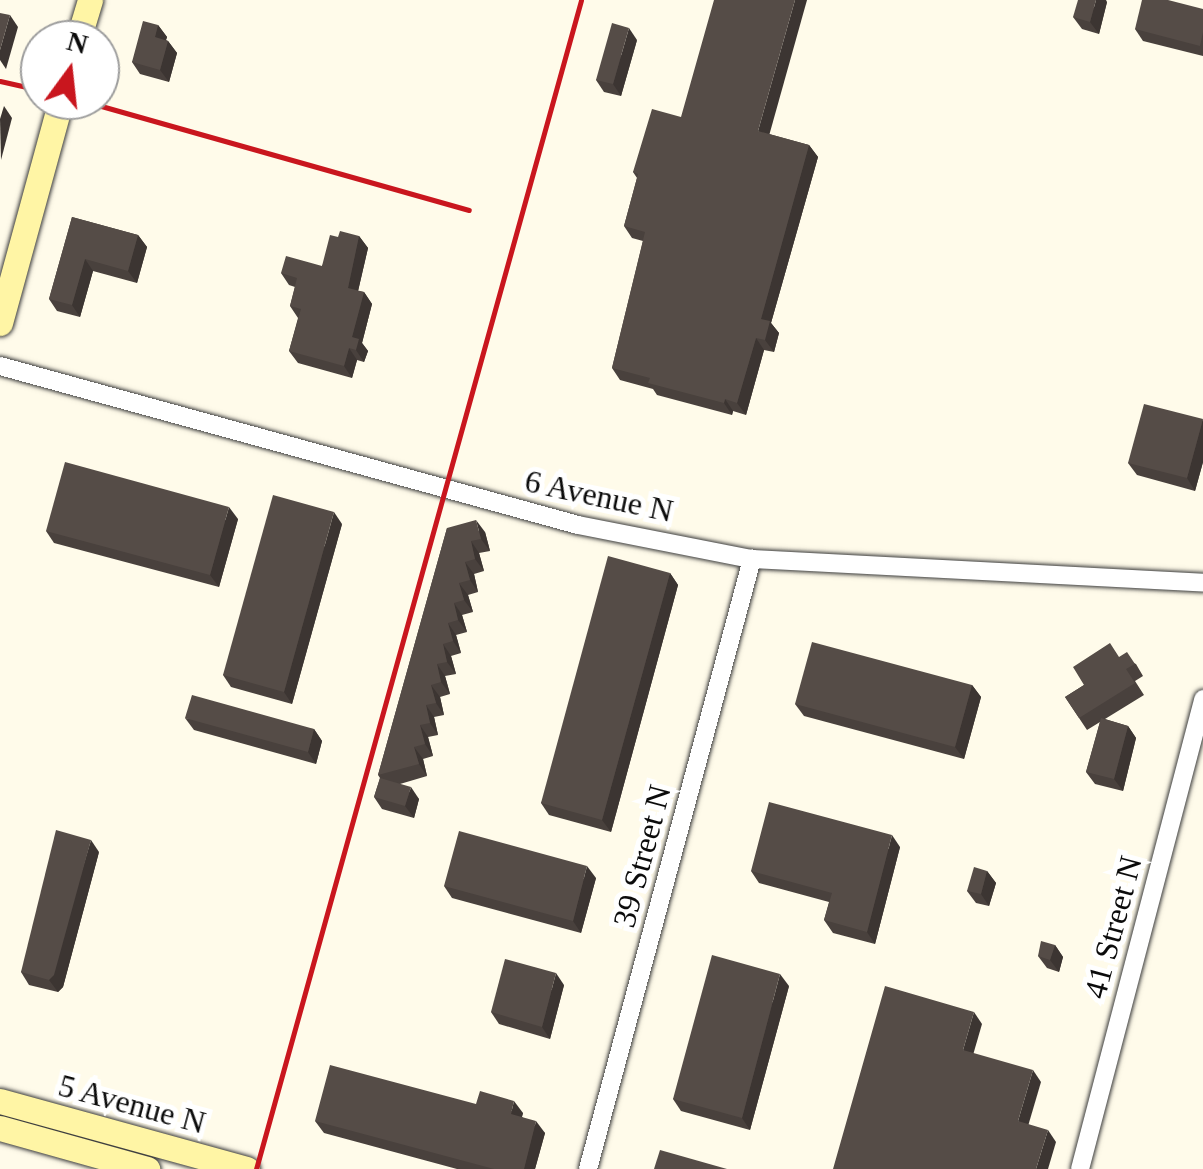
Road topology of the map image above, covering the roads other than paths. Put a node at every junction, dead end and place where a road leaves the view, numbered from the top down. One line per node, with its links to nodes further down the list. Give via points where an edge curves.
1 (56, 120): 2 (main road)
2 (0, 323)
3 (0, 366): 4 (street, 6 Avenue N, via 578,525)
4 (752, 559): 5 (street, 6 Avenue N); 11 (street, 39 Street N)
5 (1203, 583)
6 (1203, 699): 12 (street, 41 Street N)
7 (0, 1101): 10 (main road, 5 Avenue N)
8 (0, 1128): 9 (main road, 5 Avenue N)
9 (147, 1169)
10 (247, 1169)
11 (588, 1169)
12 (1080, 1169)

